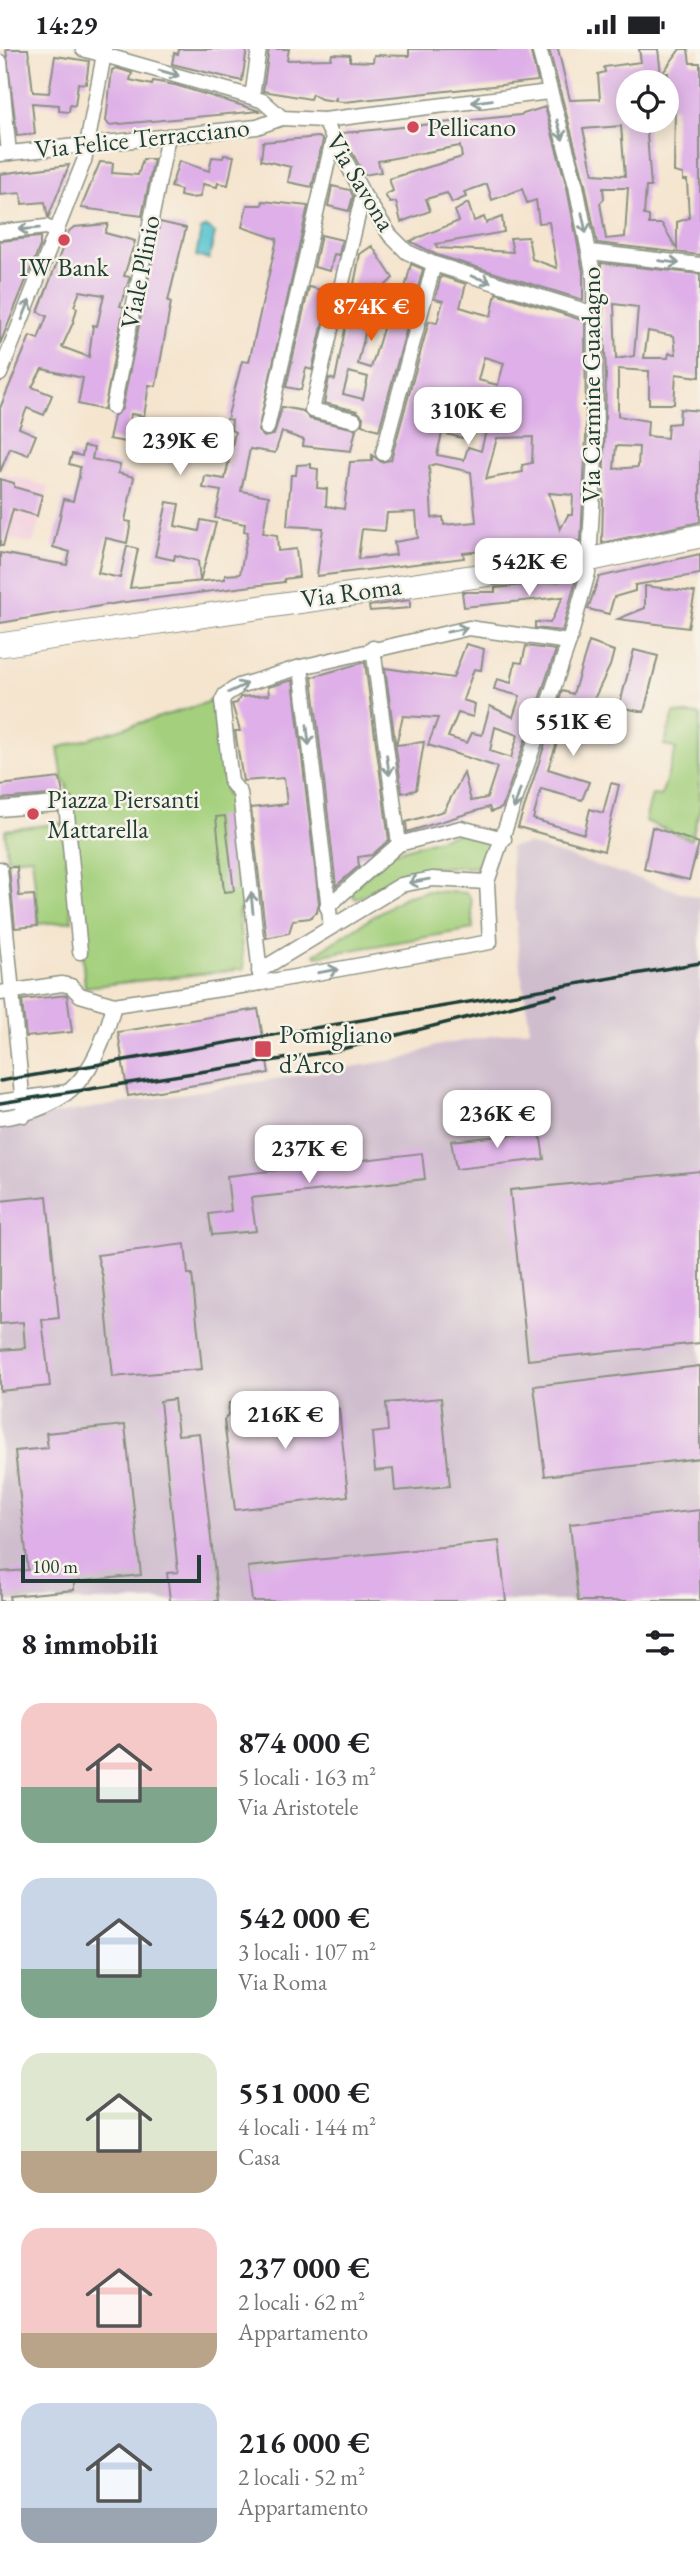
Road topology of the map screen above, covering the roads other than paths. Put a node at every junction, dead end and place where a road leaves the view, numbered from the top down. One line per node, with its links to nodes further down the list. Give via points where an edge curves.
1 (83, 49): 4 (street, Via Felice Terracciano)
2 (259, 49): 7 (street)
3 (539, 49): 6 (street, Via Carmine Guadagno)
4 (104, 52): 7 (street, Via Felice Terracciano, one-way to 7); 12 (street)
5 (0, 62): 13 (street)
6 (549, 92): 9 (street, Via Felice Terracciano, one-way to 9); 17 (street, Via Carmine Guadagno, one-way to 17)
7 (252, 97): 8 (street, Via Felice Terracciano)
8 (282, 118): 9 (street, Via Felice Terracciano); 10 (street, Via Felice Terracciano, via 257,127)
9 (324, 120): 11 (street, Via Savona)
10 (168, 136): 12 (street, Via Felice Terracciano); 22 (street, Viale Plinio)
11 (332, 138): 14 (street, Via Savona); 24 (street)
12 (89, 144): 13 (street, Via Felice Terracciano); 16 (street)
13 (5, 153)
14 (363, 194): 18 (street, Via Savona, via 390,236 407,252); 23 (street, via 312,410)
15 (0, 232): 16 (street, one-way to 15, via 46,227)
16 (57, 232): 21 (street, one-way to 16)
17 (590, 252): 19 (street, one-way to 19); 20 (street, Via Carmine Guadagno)
18 (434, 264): 20 (street, Via Savona, one-way to 20); 25 (street)
19 (700, 265)
20 (594, 314): 27 (street, Via Carmine Guadagno, via 596,437)
21 (0, 374)
22 (113, 407)
23 (354, 420)
24 (267, 428)
25 (383, 453)
26 (700, 537): 27 (main road, Via Roma)
27 (588, 560): 28 (street, Via Carmine Guadagno); 29 (main road, Via Roma)
28 (569, 642): 30 (street, one-way to 28, via 469,628); 33 (street, Via Carmine Guadagno, one-way to 33)
29 (0, 645)
30 (373, 648): 31 (street); 34 (street, one-way to 34)
31 (301, 667): 37 (street, one-way to 37); 41 (street, one-way to 31, via 240,793 231,782 222,701 239,686)
32 (0, 809): 40 (street, via 66,803)
33 (505, 834): 34 (street, via 461,828); 36 (street, Via Carmine Guadagno)
34 (399, 844): 37 (street)
35 (0, 869): 39 (street)
36 (487, 882): 38 (street, one-way to 38, via 432,879 401,885); 41 (street, one-way to 36, via 489,942)
37 (327, 907): 38 (street)
38 (331, 927): 41 (street)
39 (3, 933): 42 (street)
40 (80, 952)
41 (260, 977): 43 (street)
42 (5, 993): 43 (street, via 62,983 80,995); 45 (street)
43 (114, 1005): 44 (street, via 87,1073)
44 (74, 1088): 45 (street); 47 (street, via 47,1107)
45 (23, 1098): 46 (street); 47 (street)
46 (0, 1102)
47 (24, 1115): 48 (street)
48 (0, 1118)

